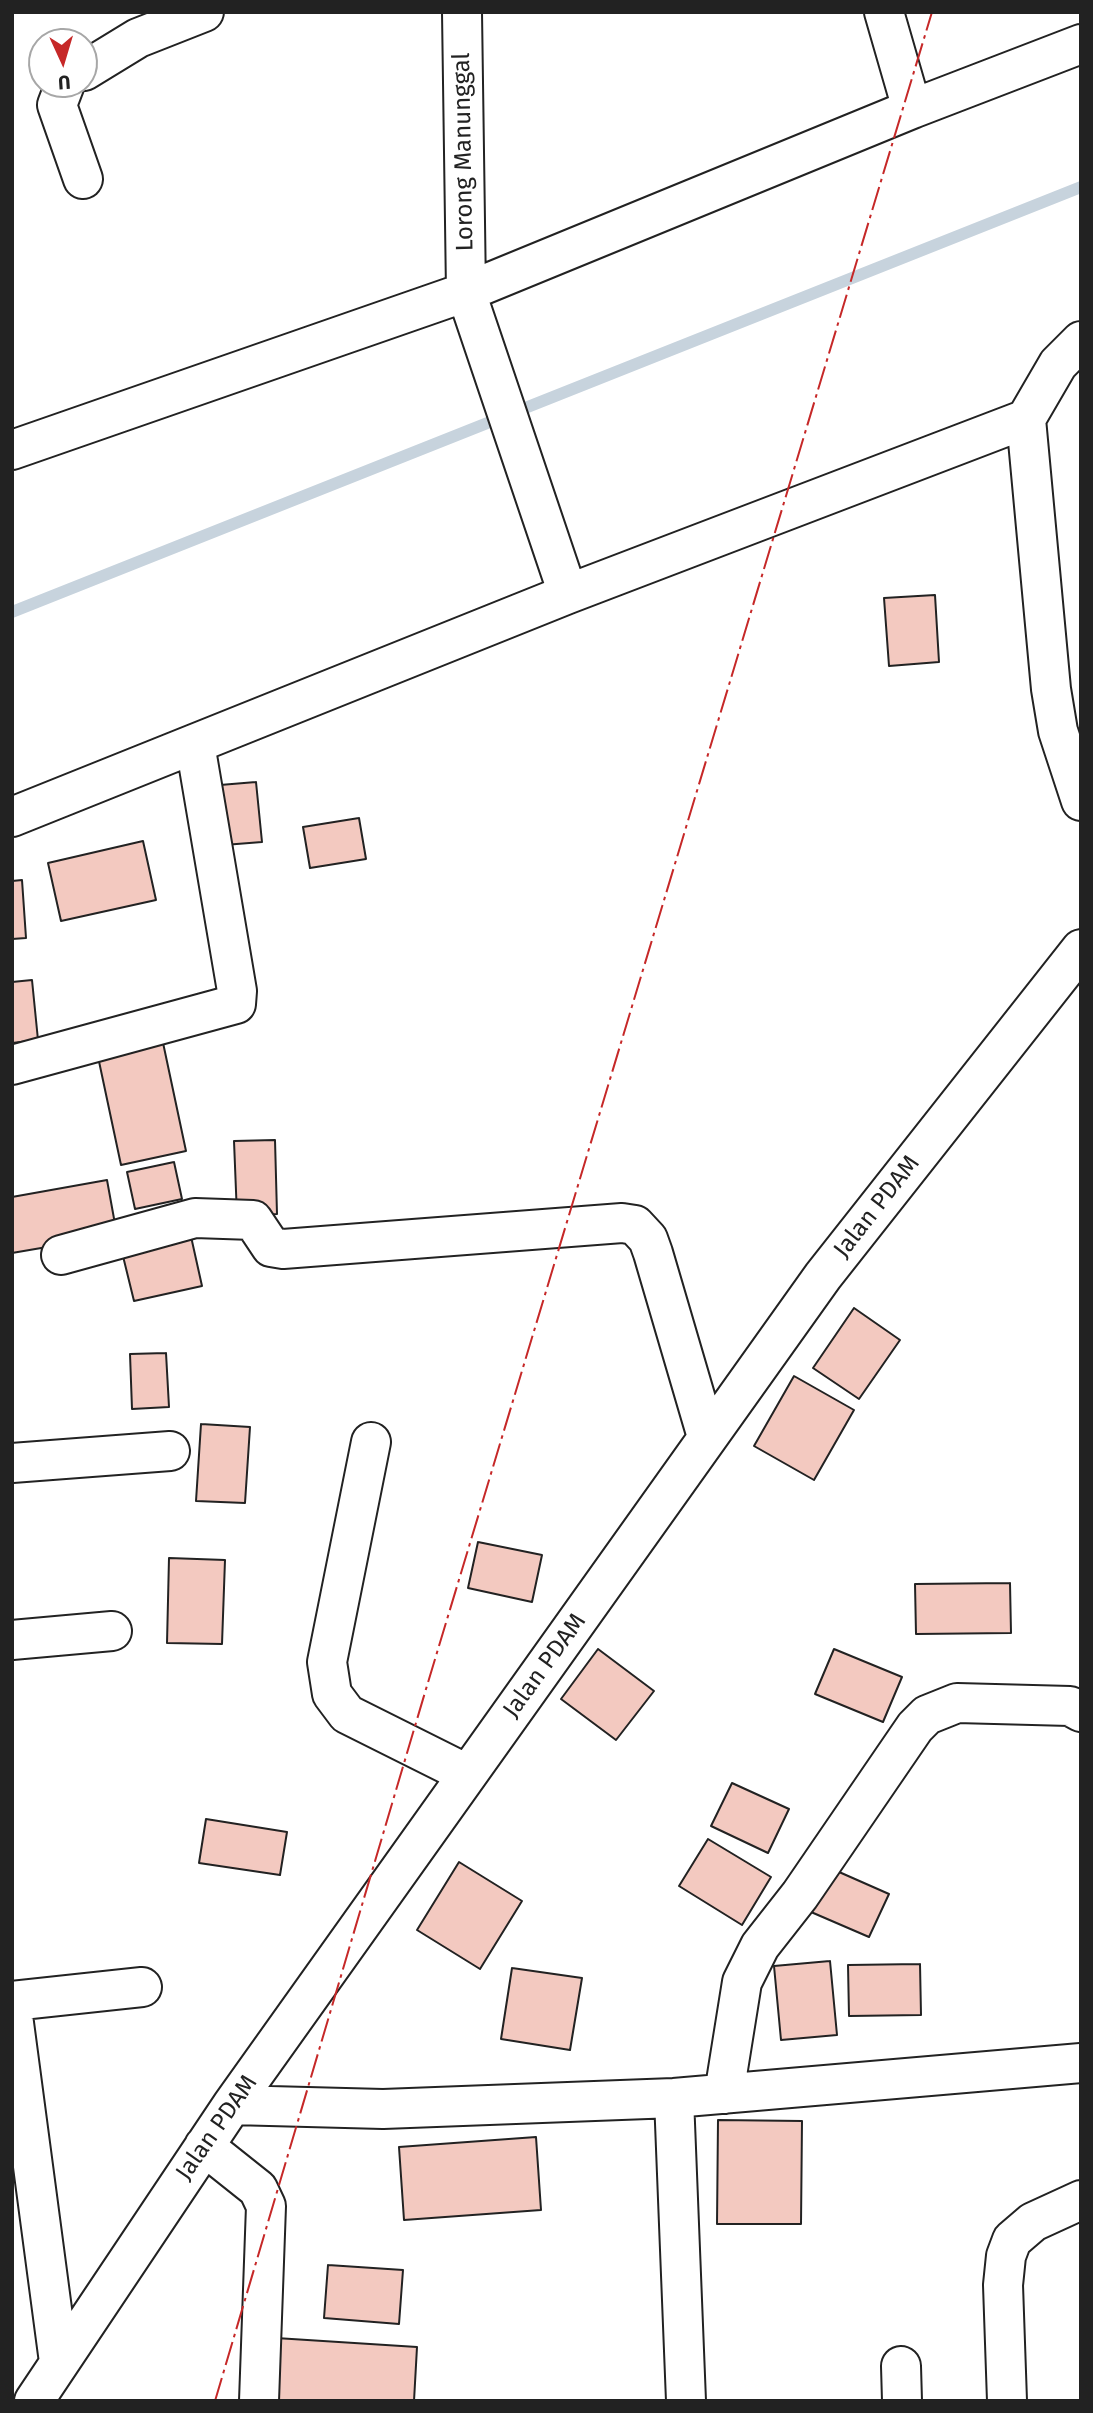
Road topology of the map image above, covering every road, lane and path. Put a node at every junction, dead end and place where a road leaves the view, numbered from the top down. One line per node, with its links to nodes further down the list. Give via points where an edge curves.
1 (204, 12): 5 (street, via 138,38)
2 (461, 12): 9 (street, Lorong Manunggal)
3 (884, 12): 7 (street)
4 (1081, 44): 7 (street)
5 (98, 62)
6 (60, 98): 8 (street, via 57,105)
7 (912, 109): 9 (street)
8 (83, 179)
9 (466, 292): 12 (street); 13 (street, Lorong Manunggal)
10 (1081, 341): 11 (street, via 1058,364)
11 (1026, 419): 13 (street); 15 (street, via 1051,689 1058,731)
12 (12, 450)
13 (568, 594): 14 (street)
14 (195, 744): 16 (street); 18 (street, via 236,1004)
15 (1081, 801)
16 (12, 817)
17 (1081, 950): 20 (street, Jalan PDAM, via 823,1276)
18 (12, 1065)
19 (61, 1255): 20 (street, via 195,1218 253,1220 271,1247 283,1248 635,1225 653,1253)
20 (707, 1437): 27 (street, Jalan PDAM)
21 (371, 1442): 27 (street, via 327,1662 332,1695 347,1714)
22 (170, 1451): 23 (street)
23 (12, 1463)
24 (112, 1631): 25 (street)
25 (12, 1640)
26 (1081, 1712): 32 (street, via 1070,1706 957,1703 927,1715 915,1727 760,1946 742,1982)
27 (467, 1773): 34 (street, Jalan PDAM)
28 (142, 1987): 29 (street)
29 (12, 2001)
30 (12, 2008): 37 (street)
31 (1081, 2063): 32 (street)
32 (724, 2094): 33 (street)
33 (674, 2098): 34 (street, via 383,2109); 40 (street)
34 (232, 2105): 35 (street, Jalan PDAM)
35 (204, 2146): 37 (street, Jalan PDAM); 39 (street, via 258,2189 266,2206)
36 (1081, 2200): 41 (street, via 1033,2222 1013,2240 1006,2256)
37 (59, 2362): 38 (street, Jalan PDAM)
38 (34, 2401)
39 (259, 2401)
40 (686, 2401)
41 (1007, 2401)

